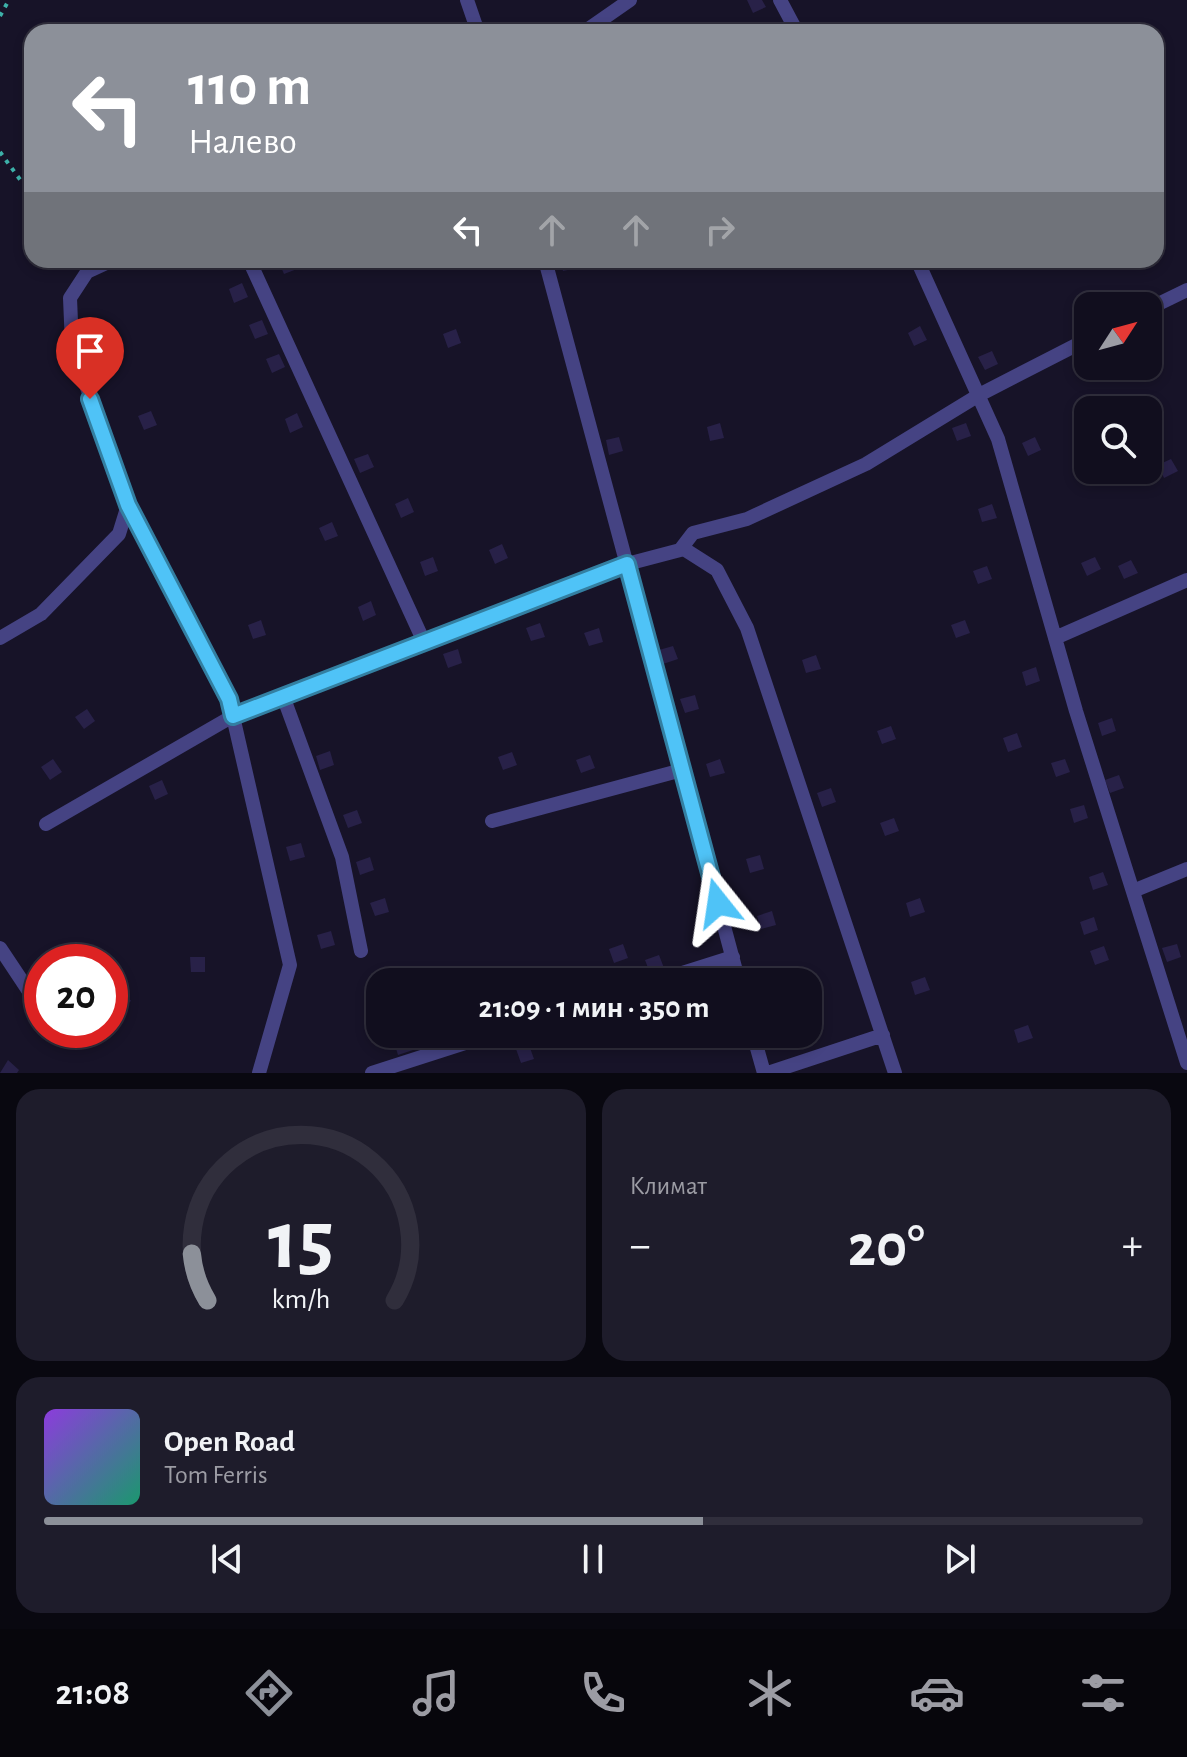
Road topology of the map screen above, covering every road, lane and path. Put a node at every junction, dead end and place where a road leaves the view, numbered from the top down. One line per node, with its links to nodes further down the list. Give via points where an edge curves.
1 (9, 0): 5 (path)
2 (467, 0): 6 (lane)
3 (630, 0): 7 (lane)
4 (780, 0): 8 (lane)
5 (0, 16)
6 (475, 24)
7 (596, 24)
8 (793, 24)
9 (0, 152): 10 (path)
10 (24, 185)
11 (96, 268): 19 (lane, via 70,298 72,345)
12 (253, 268): 25 (lane)
13 (547, 268): 21 (lane)
14 (921, 268): 18 (lane)
15 (1187, 290): 16 (lane)
16 (1162, 302)
17 (1074, 346): 18 (lane)
18 (979, 395): 20 (lane, via 866,464 747,519 693,533); 24 (lane, via 998,439)
19 (128, 505): 23 (lane, via 119,534 101,556 41,614); 27 (lane)
20 (680, 550): 21 (lane); 39 (lane, via 717,570 747,628)
21 (627, 564): 25 (lane); 28 (lane)
22 (1187, 580): 24 (lane)
23 (0, 638)
24 (1055, 638): 32 (lane)
25 (424, 642): 26 (lane)
26 (283, 696): 27 (lane); 34 (lane, via 342,857)
27 (233, 716): 30 (lane); 43 (lane, via 290,965)
28 (682, 770): 29 (lane); 35 (lane)
29 (492, 821)
30 (46, 824)
31 (1187, 869): 32 (lane)
32 (1133, 891): 42 (lane)
33 (0, 948): 38 (lane)
34 (361, 951)
35 (733, 957): 36 (lane); 37 (lane)
36 (698, 968)
37 (736, 968)
38 (24, 984)
39 (883, 1035): 45 (lane); 46 (lane)
40 (450, 1048): 44 (lane)
41 (758, 1048): 45 (lane)
42 (1187, 1063)
43 (259, 1073)
44 (372, 1073)
45 (766, 1073)
46 (895, 1073)

